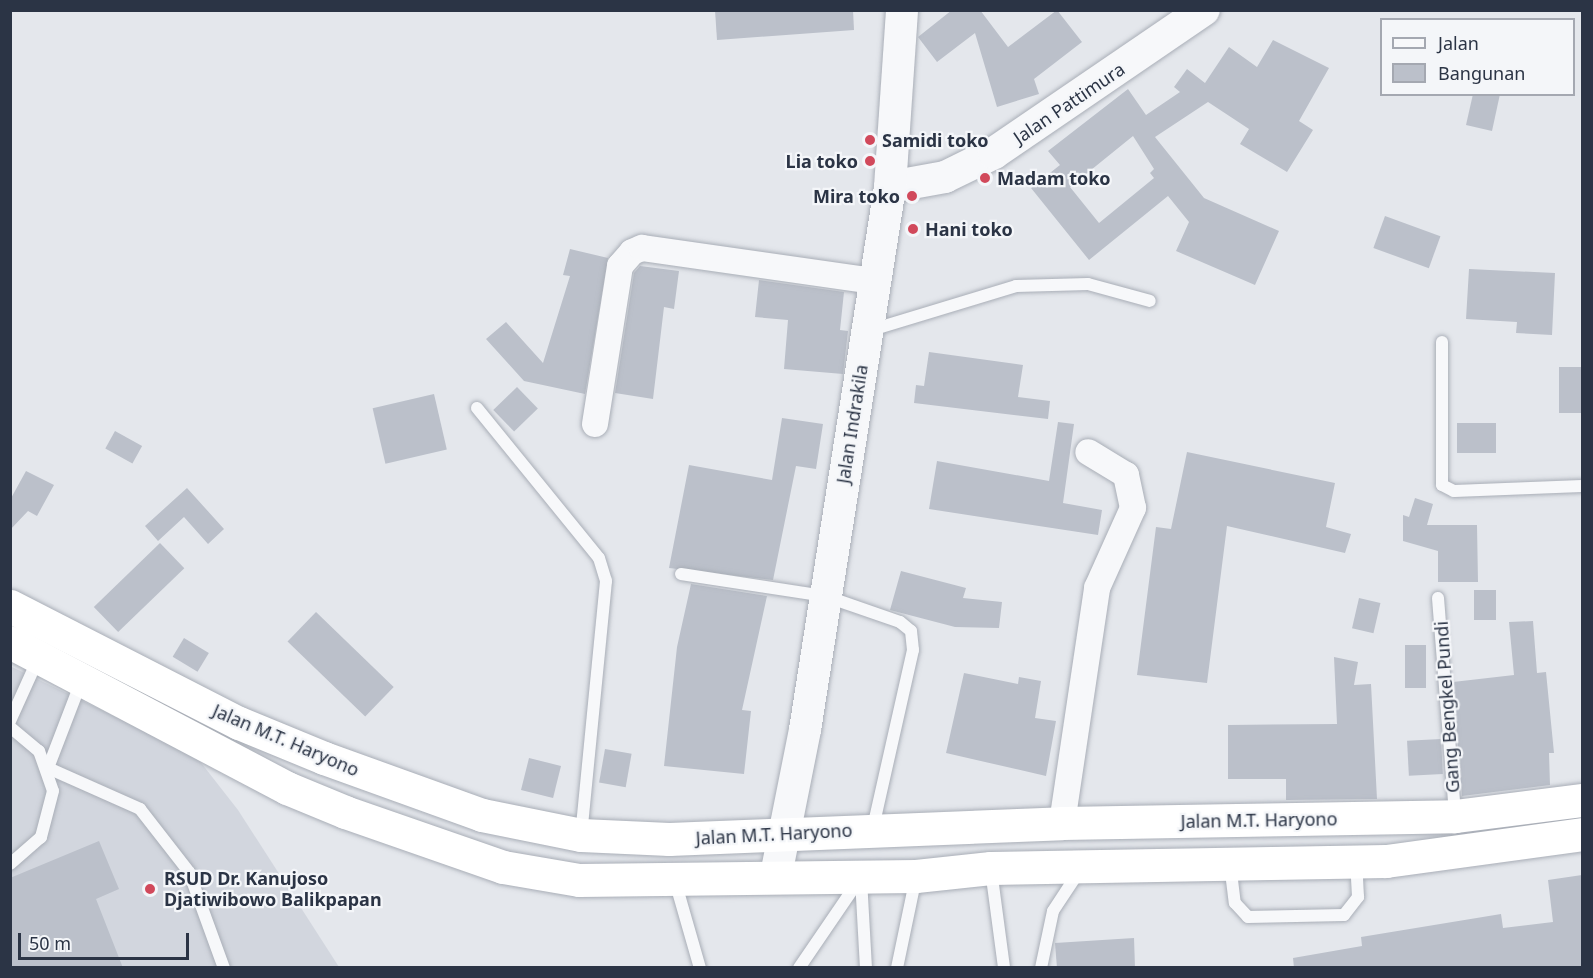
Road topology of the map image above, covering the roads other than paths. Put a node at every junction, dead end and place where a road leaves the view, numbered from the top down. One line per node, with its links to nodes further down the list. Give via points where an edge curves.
1 (902, 10): 3 (street, Jalan Indrakila)
2 (1204, 10): 3 (street, Jalan Pattimura, via 994,153 945,177)
3 (890, 187): 4 (street, Jalan Indrakila)
4 (874, 280): 6 (street, Jalan Indrakila); 9 (street, via 642,248 632,252 620,267)
5 (1150, 301): 6 (lane, via 1088,284 1016,286)
6 (867, 331): 13 (street, Jalan Indrakila)
7 (1442, 342): 11 (lane, via 1442,485 1454,491)
8 (477, 408): 28 (lane, via 599,558 606,581)
9 (595, 423)
10 (1088, 452): 25 (street, via 1126,475 1133,508 1097,588)
11 (1582, 486)
12 (681, 574): 13 (lane)
13 (825, 596): 26 (lane, via 900,622 913,637); 29 (street, Jalan Indrakila)
14 (1438, 598): 24 (lane, Gang Bengkel Pundi)
15 (10, 606): 17 (highway, Jalan M.T. Haryono)
16 (10, 642): 18 (highway, Jalan M.T. Haryono)
17 (94, 648): 19 (lane); 28 (highway, Jalan M.T. Haryono, via 239,723 397,786 482,815)
18 (40, 656): 19 (highway, Jalan M.T. Haryono); 20 (lane)
19 (82, 678): 22 (lane); 38 (highway, Jalan M.T. Haryono, via 287,788 458,854 579,880)
20 (10, 721)
21 (10, 727): 22 (lane, via 39,751)
22 (48, 768): 32 (lane, via 51,815 41,837); 39 (lane, via 147,816 189,872)
23 (1582, 800): 24 (highway, Jalan M.T. Haryono)
24 (1455, 816): 25 (highway, Jalan M.T. Haryono)
25 (1062, 823): 26 (highway, Jalan M.T. Haryono)
26 (873, 830): 29 (highway, Jalan M.T. Haryono)
27 (1582, 834): 30 (highway, Jalan M.T. Haryono, via 1458,854)
28 (581, 835): 29 (highway, Jalan M.T. Haryono, via 669,839)
29 (783, 835): 35 (street, Jalan Indrakila)
30 (1356, 860): 31 (highway, Jalan M.T. Haryono); 31 (lane, via 1358,897 1344,915 1241,914)
31 (1229, 863): 34 (highway, Jalan M.T. Haryono)
32 (10, 864)
33 (991, 868): 34 (highway, Jalan M.T. Haryono); 36 (highway, Jalan M.T. Haryono); 44 (lane)
34 (1080, 868): 45 (lane, via 1053,911)
35 (776, 875): 37 (highway, Jalan M.T. Haryono); 38 (highway, Jalan M.T. Haryono)
36 (916, 876): 37 (highway, Jalan M.T. Haryono); 43 (lane)
37 (861, 877): 41 (lane); 42 (lane)
38 (675, 881): 40 (lane)
39 (224, 968)
40 (700, 968)
41 (799, 968)
42 (866, 968)
43 (897, 968)
44 (1004, 968)
45 (1041, 968)

